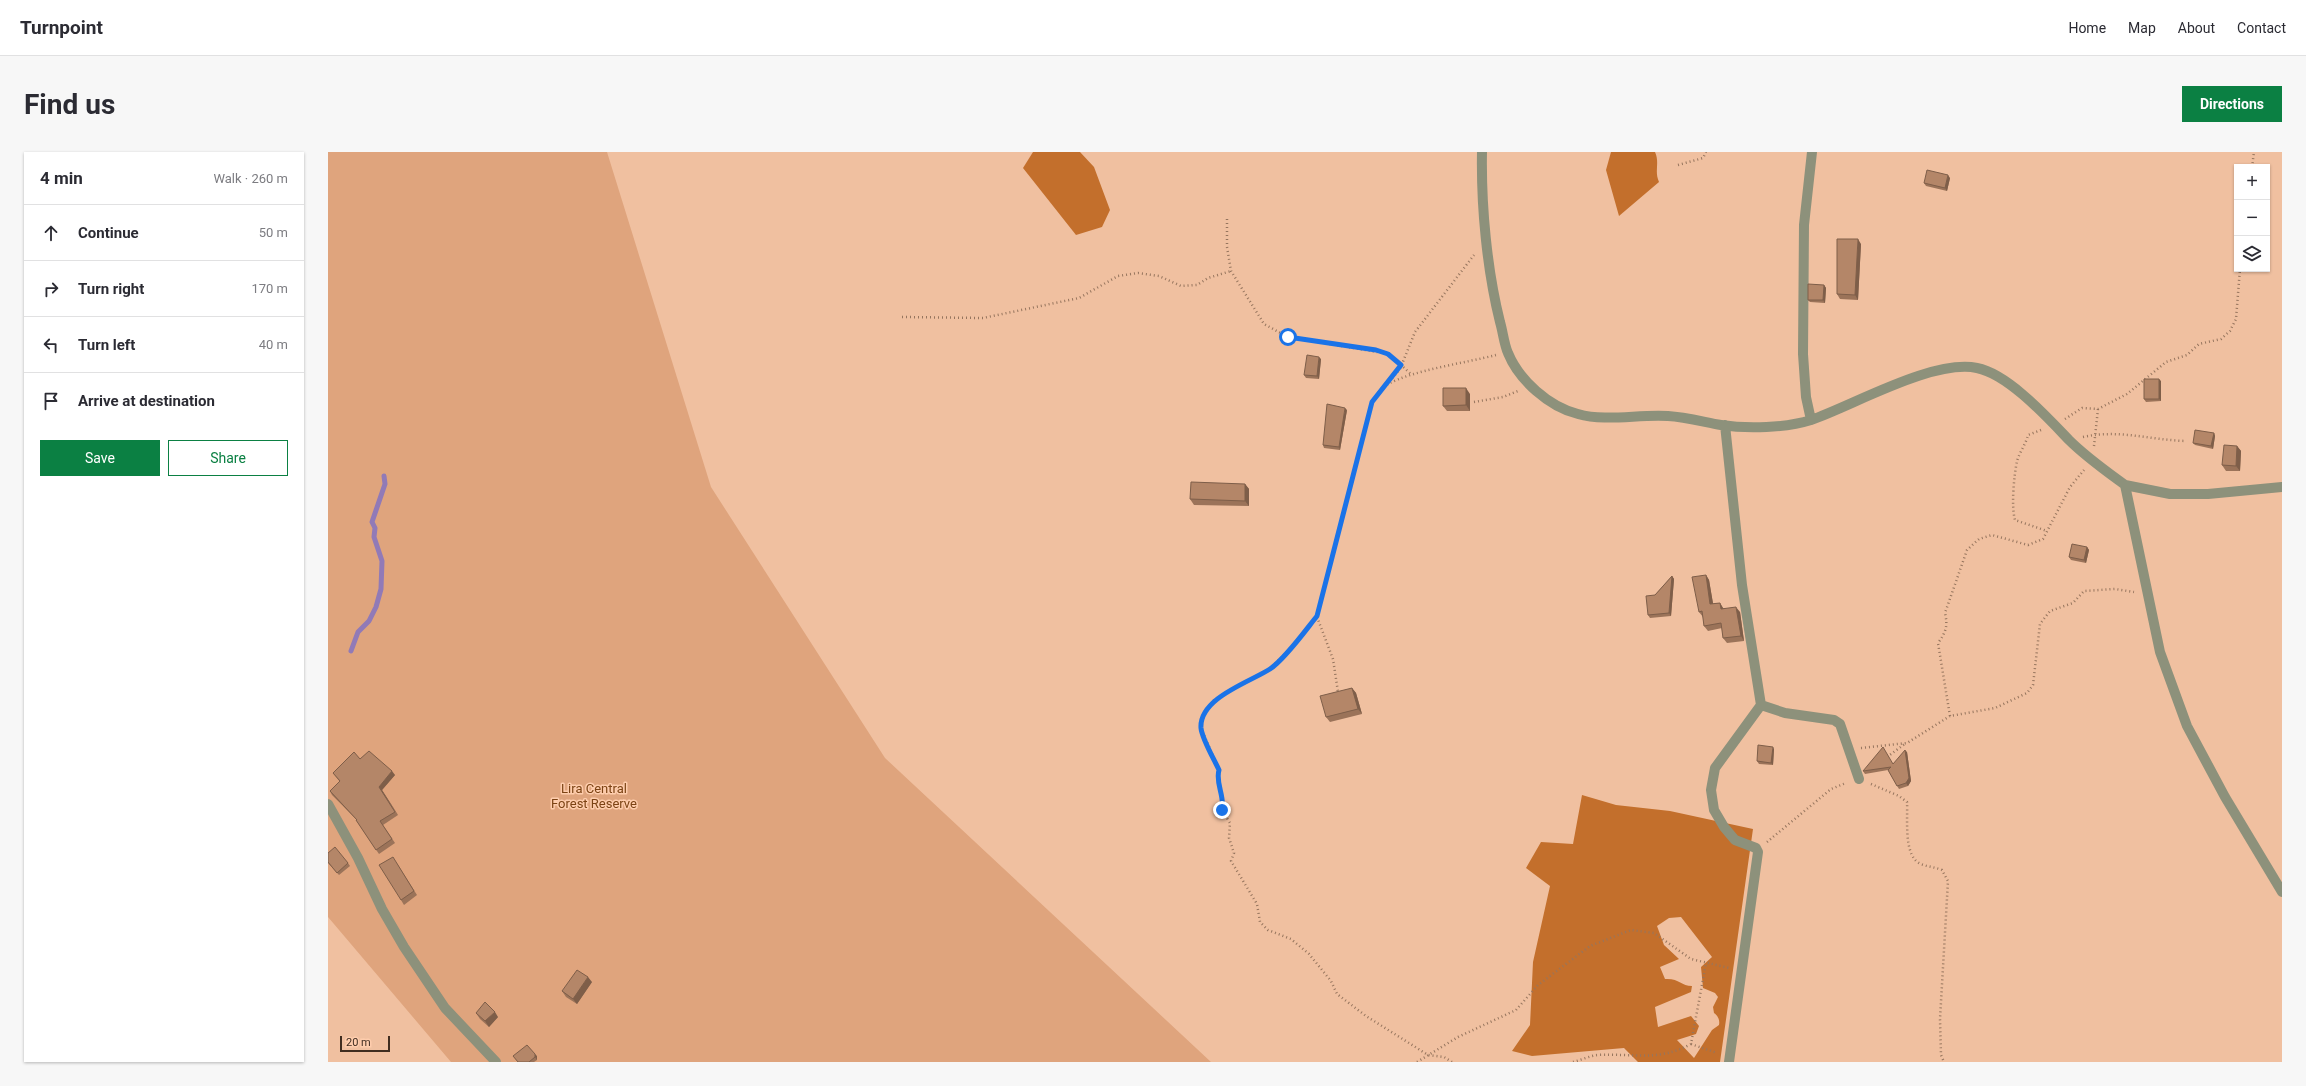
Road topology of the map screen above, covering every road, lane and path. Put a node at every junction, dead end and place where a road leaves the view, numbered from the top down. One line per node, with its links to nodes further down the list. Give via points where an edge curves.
1 (1482, 152): 8 (street)
2 (1706, 152): 6 (path, via 1703,158)
3 (1812, 152): 19 (street, via 1804,225 1803,354 1806,397)
4 (2254, 152): 5 (path)
5 (2252, 164)
6 (1678, 165)
7 (1226, 219): 9 (path)
8 (1487, 239): 12 (street, via 1494,294); 13 (path, via 1415,332)
9 (1231, 271): 11 (path, via 1208,278 1197,285 1181,286 1158,276 1138,273 1118,276 1079,298 983,318); 13 (path, via 1264,324 1276,331 1288,337 1376,350 1388,354)
10 (2240, 272): 18 (path, via 2236,319 2230,331 2221,339 2199,344 2187,355 2166,362 2127,394)
11 (902, 317)
12 (1508, 352): 14 (path); 16 (street)
13 (1401, 365): 14 (path); 15 (path)
14 (1413, 375): 15 (path)
15 (1387, 384): 30 (path, via 1372,402)
16 (1532, 386): 17 (path, via 1503,397); 20 (street, via 1560,407 1576,414 1591,417 1669,416)
17 (1474, 402)
18 (2098, 409): 21 (path, via 2082,408); 22 (path)
19 (1811, 420): 20 (street, via 1788,426); 21 (street, via 1895,385 1962,367 1990,372 2022,394)
20 (1725, 425): 32 (street, via 1742,586)
21 (2057, 425): 23 (street); 28 (path, via 2028,434 2017,460 2012,511 2015,520)
22 (2095, 434): 23 (path); 24 (path, via 2120,433 2158,440); 25 (path)
23 (2069, 439): 25 (street)
24 (2186, 441)
25 (2092, 460): 26 (street); 28 (path, via 2070,487)
26 (2125, 485): 27 (street, via 2170,494 2208,494); 29 (street)
27 (2282, 487)
28 (2047, 531): 33 (path, via 2043,539 2028,545 1992,535 1978,539 1967,550 1945,613 1945,634 1938,643)
29 (2148, 594): 33 (path, via 2115,589 2084,591 2072,603 2050,611 2040,624 2033,685 2027,693 1995,708); 40 (street, via 2160,652 2187,726)
30 (1317, 616): 31 (path, via 1333,659); 44 (path, via 1303,635 1271,668 1214,700 1203,716 1201,728 1219,770 1217,775 1224,802 1222,810 1230,823 1234,853 1231,861 1257,904 1260,922 1268,930 1291,939 1310,954 1331,981 1337,994 1366,1016)
31 (1338, 692)
32 (1761, 705): 35 (street, via 1785,713 1834,720 1840,724); 39 (street, via 1716,768 1711,790 1714,810 1724,827 1735,840)
33 (1950, 716): 34 (path)
34 (1907, 743): 35 (path, via 1882,744); 36 (path)
35 (1850, 750): 37 (street)
36 (1883, 759)
37 (1859, 779): 39 (path, via 1831,789); 50 (path, via 1907,802 1909,851 1914,860 1942,870 1948,881 1940,1018 1941,1055)
38 (328, 804): 46 (street, via 404,947 446,1008)
39 (1758, 850): 42 (street)
40 (2282, 892)
41 (1706, 963): 42 (path); 43 (path); 44 (path, via 1691,959 1654,933 1631,930 1590,946 1538,985 1516,1010 1458,1037)
42 (1742, 971): 45 (street)
43 (1691, 1044): 45 (path); 49 (path, via 1678,1054 1663,1058 1597,1055)
44 (1428, 1055): 47 (path); 48 (path, via 1444,1057)
45 (1729, 1060)
46 (496, 1062)
47 (1417, 1062)
48 (1452, 1062)
49 (1573, 1062)
50 (1944, 1062)

